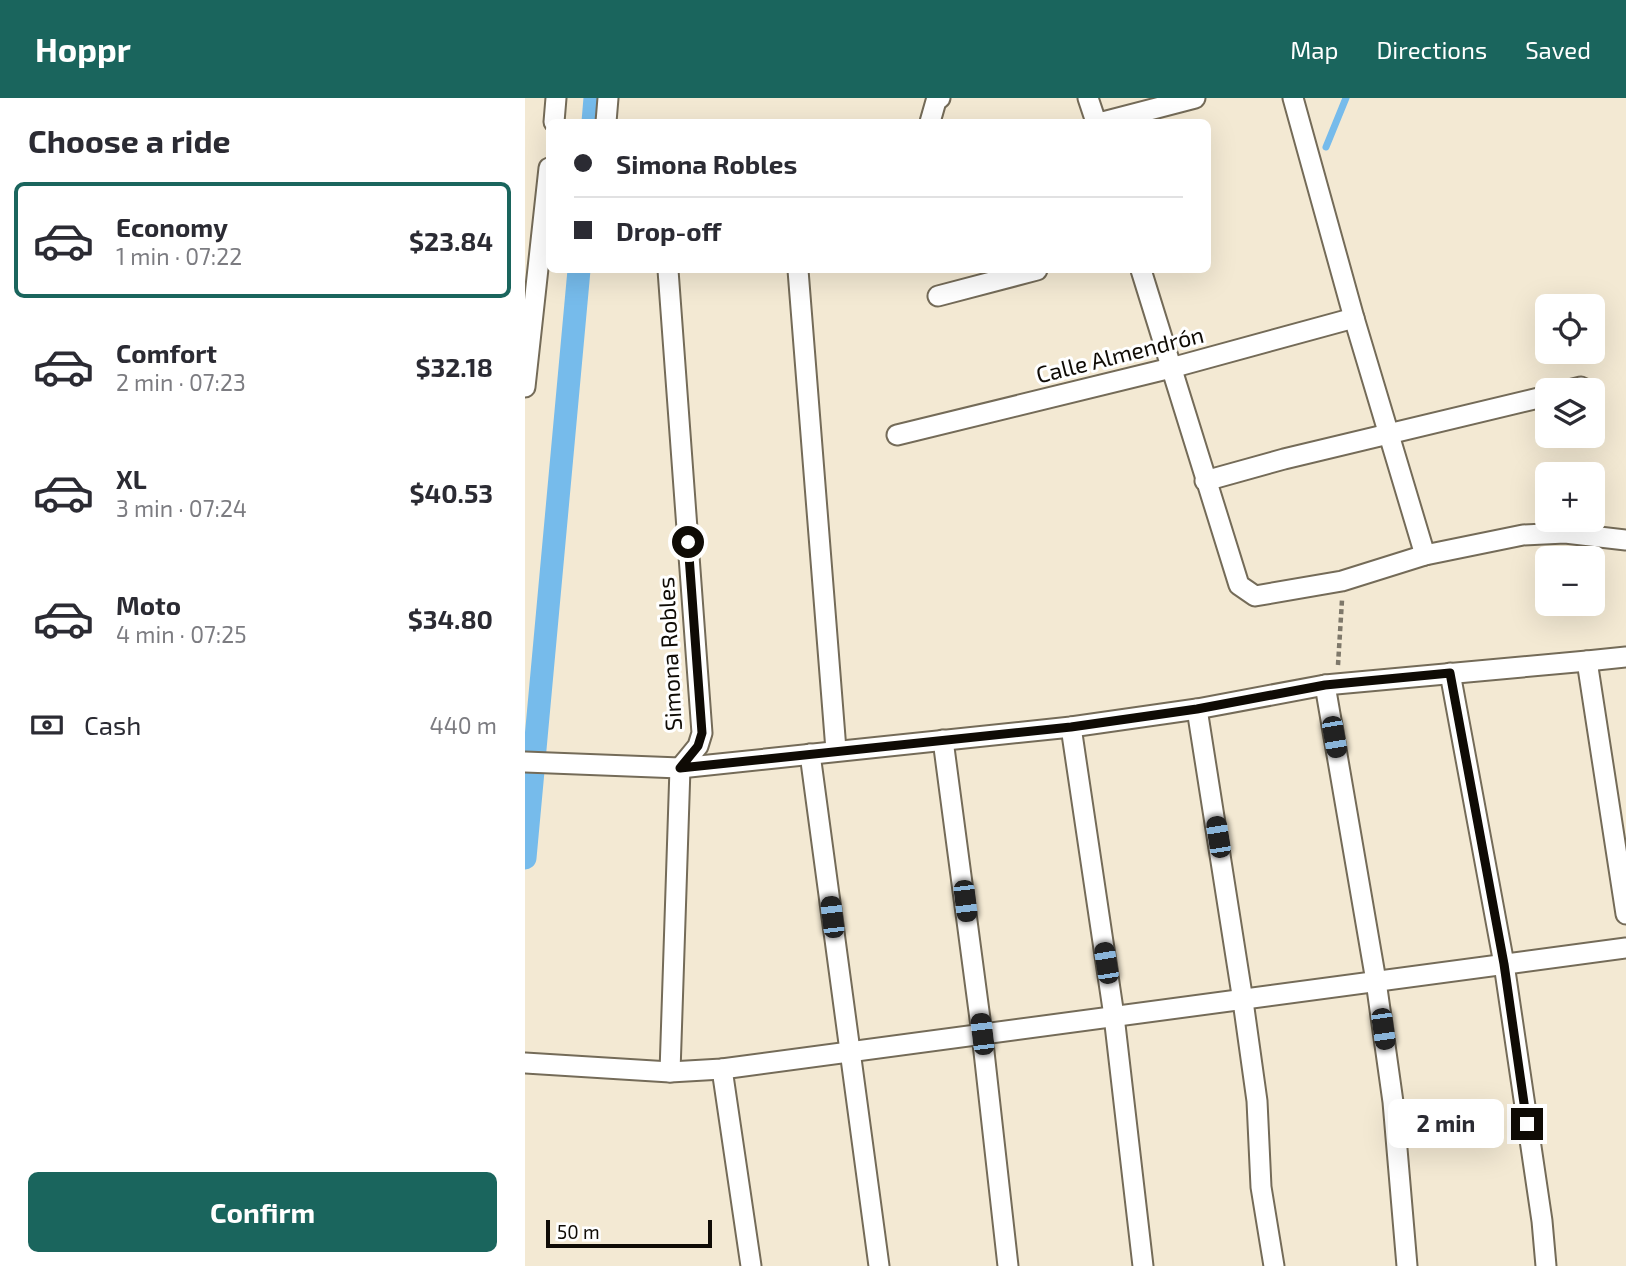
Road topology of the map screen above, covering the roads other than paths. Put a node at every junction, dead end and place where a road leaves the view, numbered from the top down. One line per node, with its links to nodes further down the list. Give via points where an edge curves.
1 (556, 98): 7 (street)
2 (608, 98): 8 (street)
3 (940, 98): 9 (street)
4 (1088, 98): 10 (street)
5 (1195, 98): 11 (street)
6 (1293, 98): 18 (street)
7 (554, 119)
8 (606, 119)
9 (931, 119)
10 (1095, 119)
11 (1114, 119)
12 (546, 231): 20 (street)
13 (667, 273): 37 (street, Simona Robles, via 702,733 698,746)
14 (798, 273): 34 (street)
15 (1026, 273): 17 (street)
16 (1142, 273): 19 (street)
17 (938, 296)
18 (1354, 318): 19 (street, Calle Almendrón); 22 (street)
19 (1171, 368): 23 (street, Calle Almendrón); 24 (street)
20 (525, 387)
21 (1535, 399): 22 (street)
22 (1388, 434): 24 (street); 26 (street)
23 (897, 435)
24 (1205, 481): 26 (street, via 1239,585 1255,596 1342,581)
25 (1626, 540): 26 (street, via 1565,533 1523,535)
26 (1425, 555)
27 (1626, 657): 28 (street)
28 (1587, 661): 29 (street); 38 (street)
29 (1450, 673): 30 (street); 40 (street)
30 (1325, 685): 31 (street); 41 (street)
31 (1197, 709): 32 (street); 42 (street)
32 (1071, 727): 33 (street); 43 (street)
33 (943, 740): 34 (street); 44 (street)
34 (836, 750): 35 (street)
35 (810, 754): 37 (street); 45 (street)
36 (525, 761): 37 (street)
37 (680, 768): 48 (street)
38 (1626, 914)
39 (1626, 948): 40 (street)
40 (1504, 964): 41 (street); 55 (street)
41 (1376, 981): 42 (street); 54 (street, via 1393,1102)
42 (1243, 1001): 43 (street); 53 (street, via 1257,1101 1261,1187)
43 (1114, 1016): 44 (street); 52 (street)
44 (982, 1034): 45 (street); 51 (street)
45 (850, 1053): 47 (street); 50 (street)
46 (525, 1063): 48 (street)
47 (722, 1069): 48 (street); 49 (street)
48 (670, 1072)
49 (751, 1266)
50 (879, 1266)
51 (1009, 1266)
52 (1143, 1266)
53 (1274, 1266)
54 (1407, 1266)
55 (1546, 1266)

